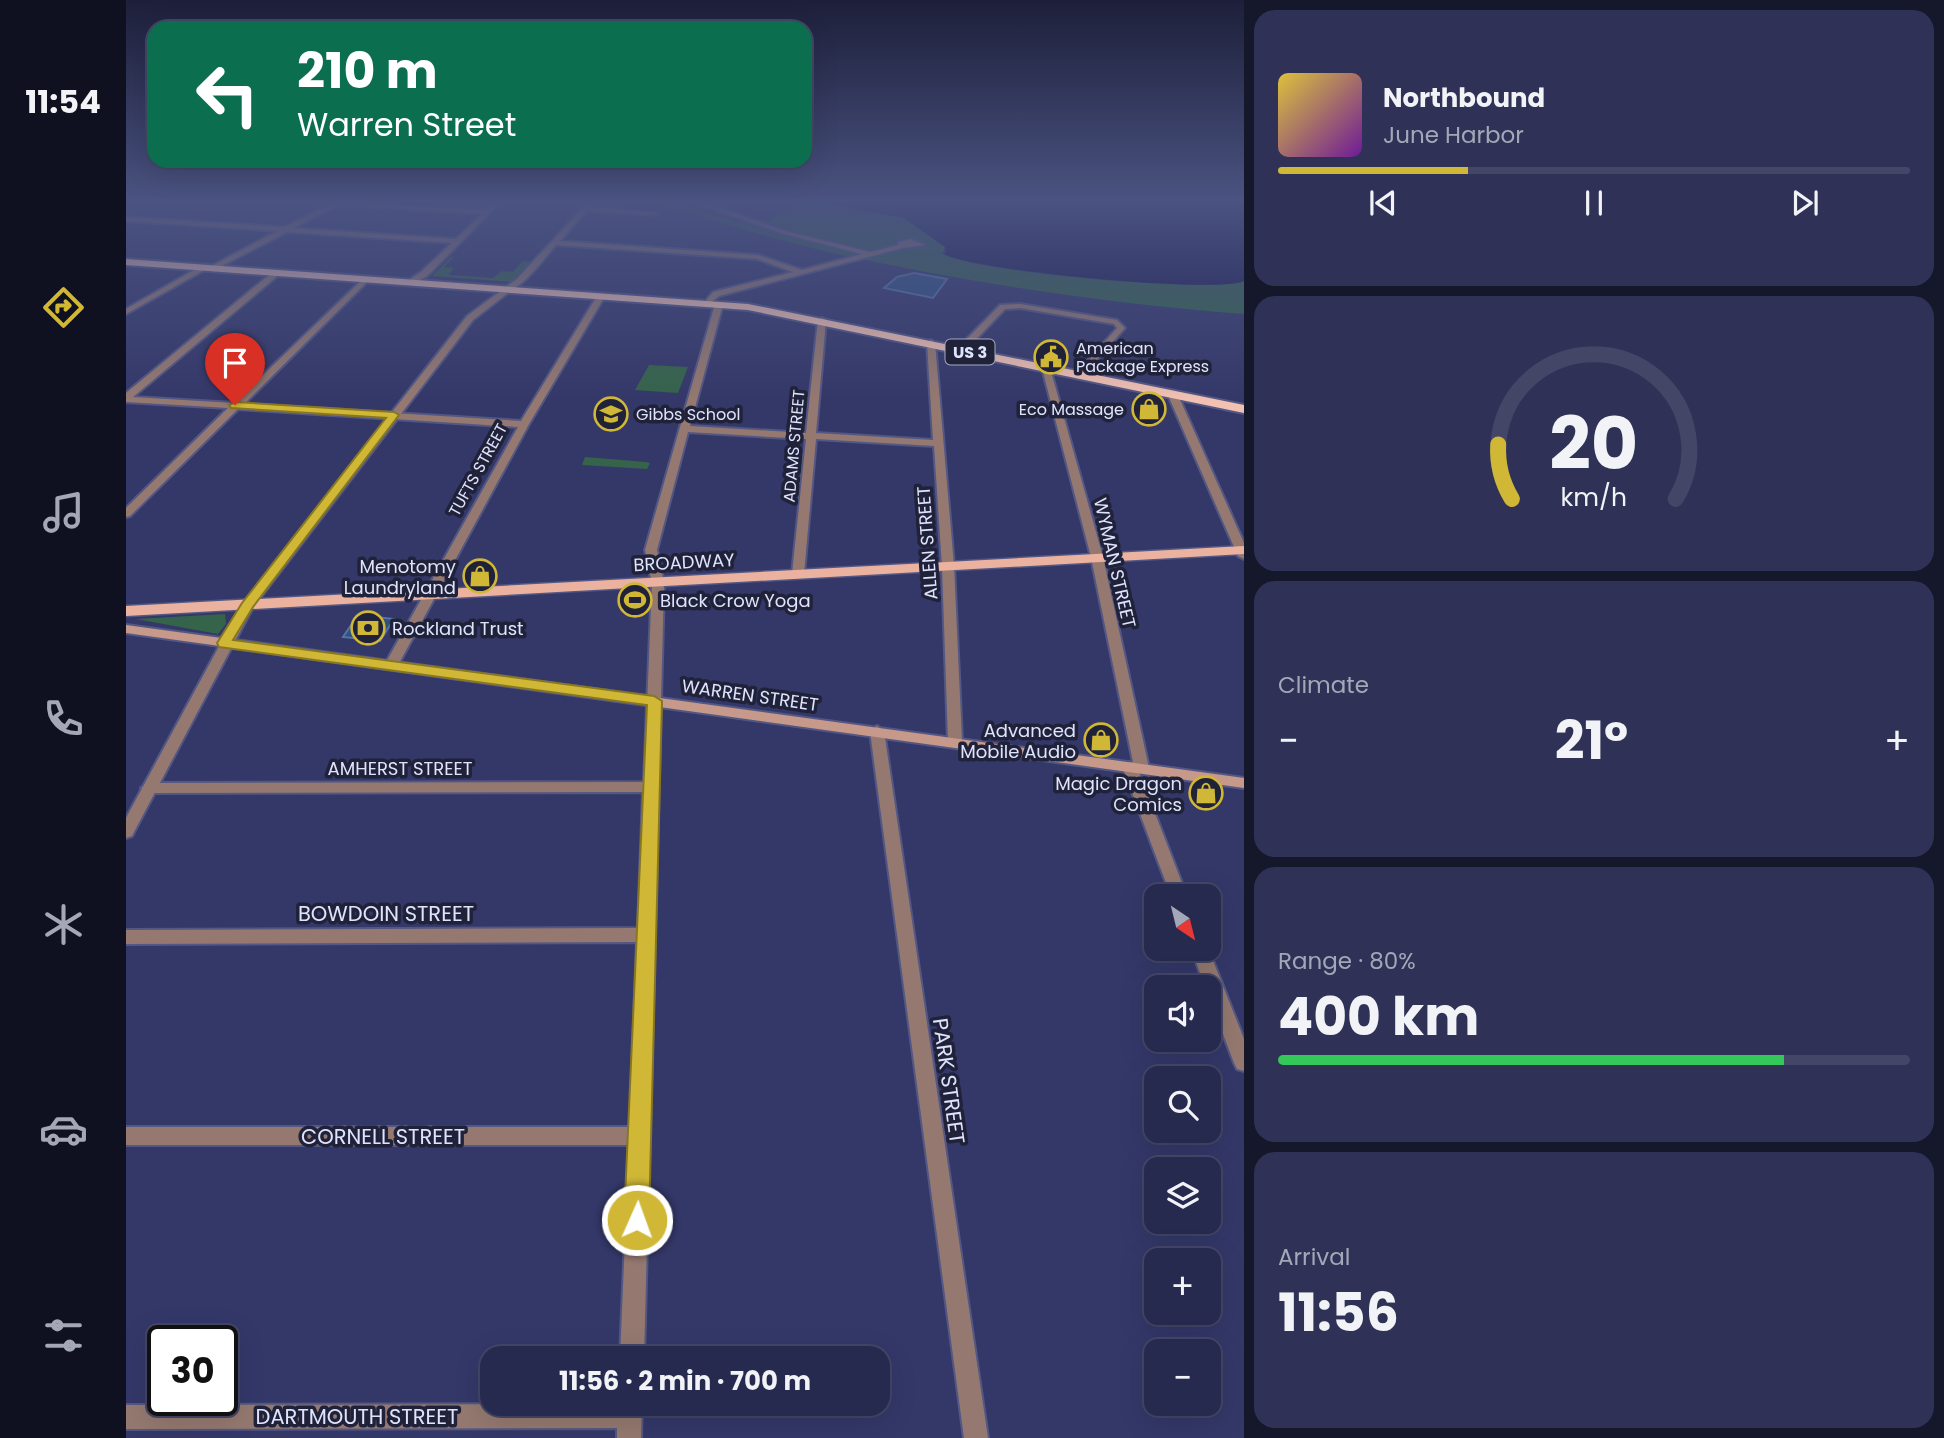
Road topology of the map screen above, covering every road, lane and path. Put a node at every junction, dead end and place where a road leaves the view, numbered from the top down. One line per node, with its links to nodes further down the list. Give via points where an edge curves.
1 (193, 267): 6 (highway, US 3)
2 (431, 267): 10 (street)
3 (531, 267): 11 (street)
4 (787, 267): 7 (street)
5 (821, 267): 7 (street)
6 (205, 268): 8 (highway, US 3); 14 (street)
7 (801, 272): 13 (street, via 716,294)
8 (277, 273): 9 (highway, US 3); 21 (street)
9 (365, 279): 10 (highway, US 3); 22 (street)
10 (410, 282): 11 (highway, US 3)
11 (509, 289): 12 (highway, US 3); 24 (street, via 470,318)
12 (601, 296): 13 (highway, US 3); 25 (street, TUFTS STREET)
13 (714, 304): 15 (highway, US 3); 26 (street)
14 (126, 312)
15 (822, 320): 16 (highway, US 3); 27 (street, ADAMS STREET)
16 (930, 343): 17 (highway, US 3); 28 (street, ALLEN STREET)
17 (961, 350): 18 (highway, US 3); 19 (street, via 1003,307 1117,322 1121,328)
18 (1046, 368): 19 (highway, US 3); 31 (street, WYMAN STREET)
19 (1079, 375): 20 (highway, US 3)
20 (1173, 395): 23 (highway, US 3); 30 (street)
21 (126, 399): 22 (street)
22 (235, 405): 24 (street); 29 (street)
23 (1244, 410)
24 (394, 415): 25 (street); 36 (street)
25 (524, 424): 35 (street, TUFTS STREET)
26 (685, 429): 27 (street); 34 (street, via 651,550)
27 (810, 436): 28 (street); 33 (street, ADAMS STREET)
28 (937, 443): 32 (street, ALLEN STREET)
29 (126, 514)
30 (1243, 552): 31 (main road, BROADWAY)
31 (1097, 557): 32 (main road, BROADWAY); 44 (street, WYMAN STREET)
32 (948, 566): 33 (main road, BROADWAY); 43 (street, ALLEN STREET)
33 (797, 574): 34 (main road, BROADWAY)
34 (658, 583): 35 (main road, BROADWAY); 41 (street)
35 (427, 595): 36 (main road, BROADWAY); 40 (street, TUFTS STREET, via 413,631)
36 (247, 606): 37 (main road, BROADWAY); 39 (street)
37 (126, 611)
38 (126, 629): 39 (main road, WARREN STREET)
39 (224, 643): 40 (main road, WARREN STREET); 47 (street)
40 (392, 664): 41 (main road, WARREN STREET)
41 (654, 701): 42 (main road, WARREN STREET); 46 (street)
42 (877, 731): 43 (main road, WARREN STREET); 59 (street, PARK STREET)
43 (955, 741): 44 (main road, WARREN STREET)
44 (1135, 767): 45 (main road, WARREN STREET); 49 (street, WYMAN STREET)
45 (1244, 783)
46 (652, 787): 47 (street, AMHERST STREET); 50 (street)
47 (149, 788): 48 (street)
48 (126, 832)
49 (1175, 884)
50 (646, 935): 51 (street, BOWDOIN STREET); 55 (street)
51 (126, 937)
52 (1204, 961): 53 (street)
53 (1244, 1063)
54 (126, 1136): 55 (street, CORNELL STREET)
55 (639, 1136): 56 (street)
56 (632, 1346)
57 (126, 1417): 58 (street, DARTMOUTH STREET)
58 (630, 1419)
59 (976, 1438)

